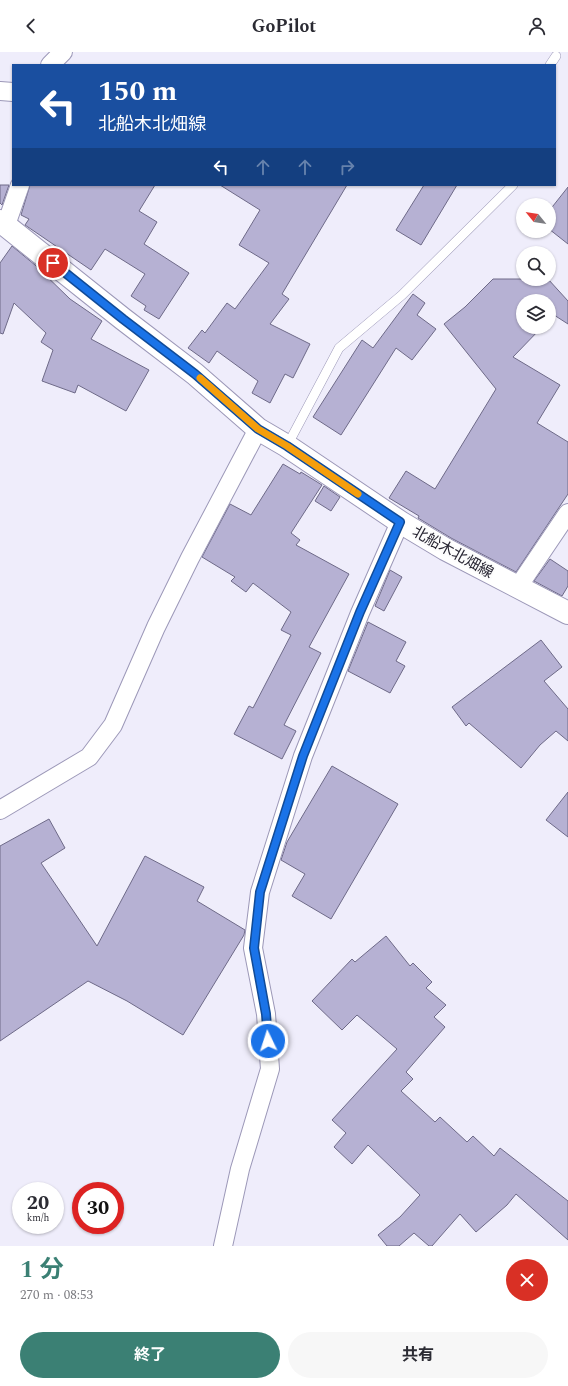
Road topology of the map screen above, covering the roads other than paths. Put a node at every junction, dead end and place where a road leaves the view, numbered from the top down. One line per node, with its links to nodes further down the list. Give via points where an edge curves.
1 (63, 52): 3 (street)
2 (556, 56): 4 (lane)
3 (51, 64)
4 (551, 64)
5 (0, 91): 6 (street)
6 (12, 92)
7 (20, 186): 9 (street)
8 (512, 186): 11 (lane, via 402,295 339,348)
9 (3, 223): 10 (main road, 北船木北畑線, via 195,374)
10 (258, 429): 11 (main road, 北船木北畑線); 16 (street, via 166,606 113,725 89,757)
11 (287, 446): 13 (main road, 北船木北畑線)
12 (568, 513): 14 (street)
13 (400, 522): 14 (main road, 北船木北畑線); 17 (street, via 360,612 303,756 260,892 254,948 266,1014 270,1069 240,1169)
14 (518, 587): 15 (main road, 北船木北畑線)
15 (568, 613)
16 (0, 810)
17 (223, 1246)

